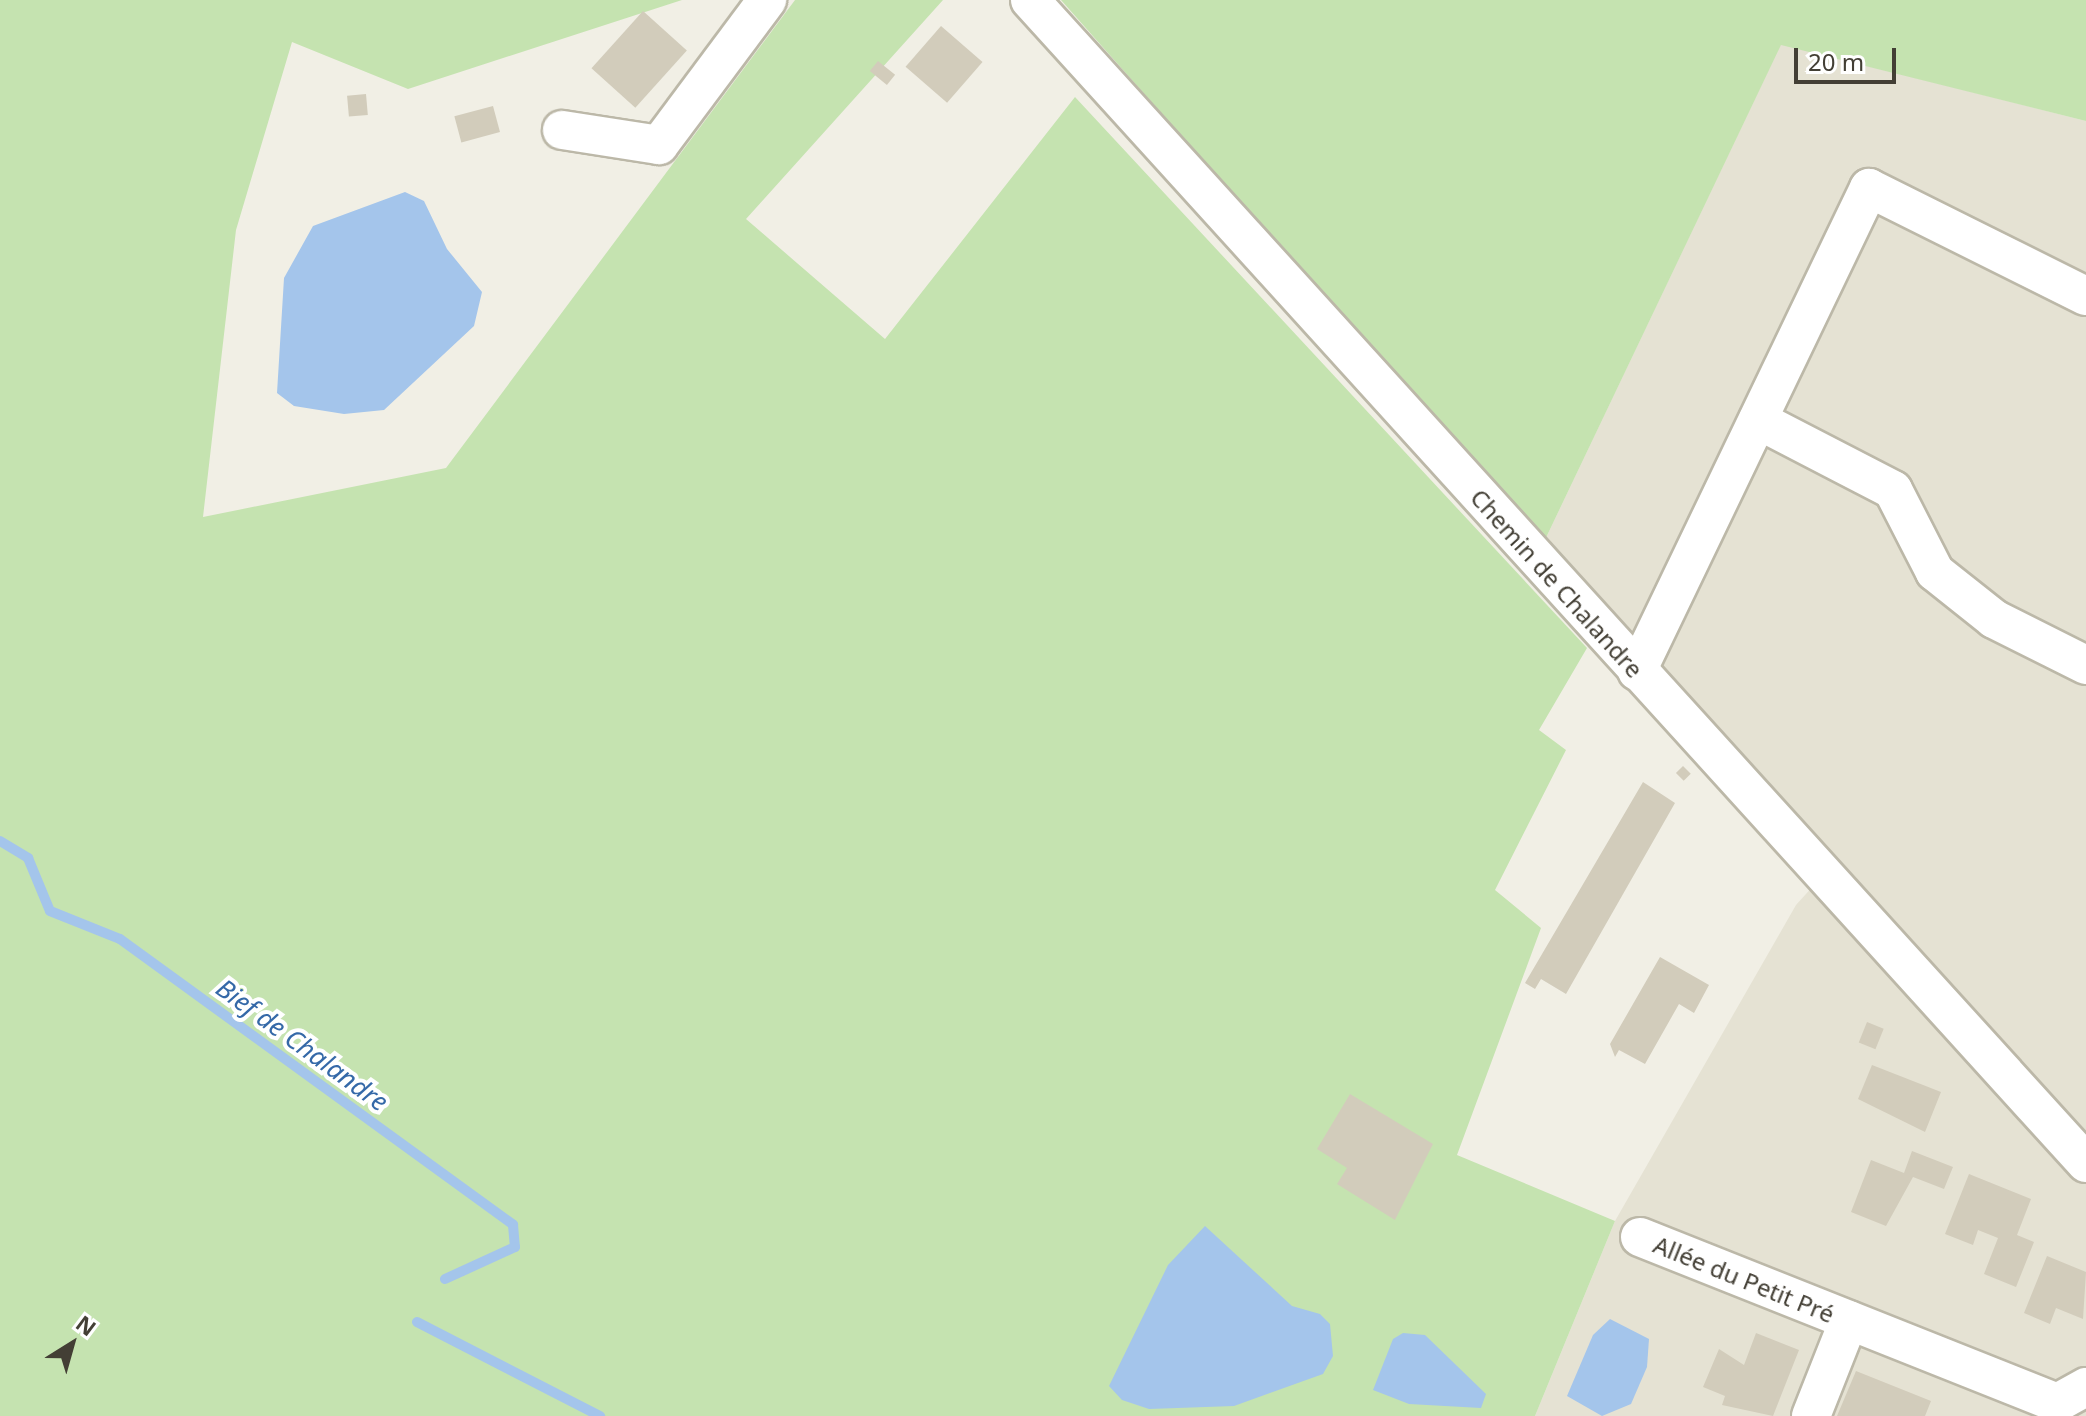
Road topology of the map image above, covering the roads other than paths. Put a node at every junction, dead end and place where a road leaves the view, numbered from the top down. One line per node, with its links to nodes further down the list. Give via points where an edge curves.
1 (767, 0): 3 (street, via 659,145)
2 (1030, 0): 7 (street, Chemin de Chalandre)
3 (562, 130)
4 (2086, 296): 5 (street, via 1869,188)
5 (1758, 420): 6 (street, via 1893,490 1935,572 1994,619); 7 (street)
6 (2086, 665)
7 (1637, 671): 8 (street, Chemin de Chalandre)
8 (2086, 1163)
9 (1640, 1237): 10 (street, Allée du Petit Pré)
10 (1849, 1320): 11 (street, Allée du Petit Pré, via 2057,1403); 12 (street, Allée du Petit Pré)
11 (2086, 1387)
12 (1811, 1416)

